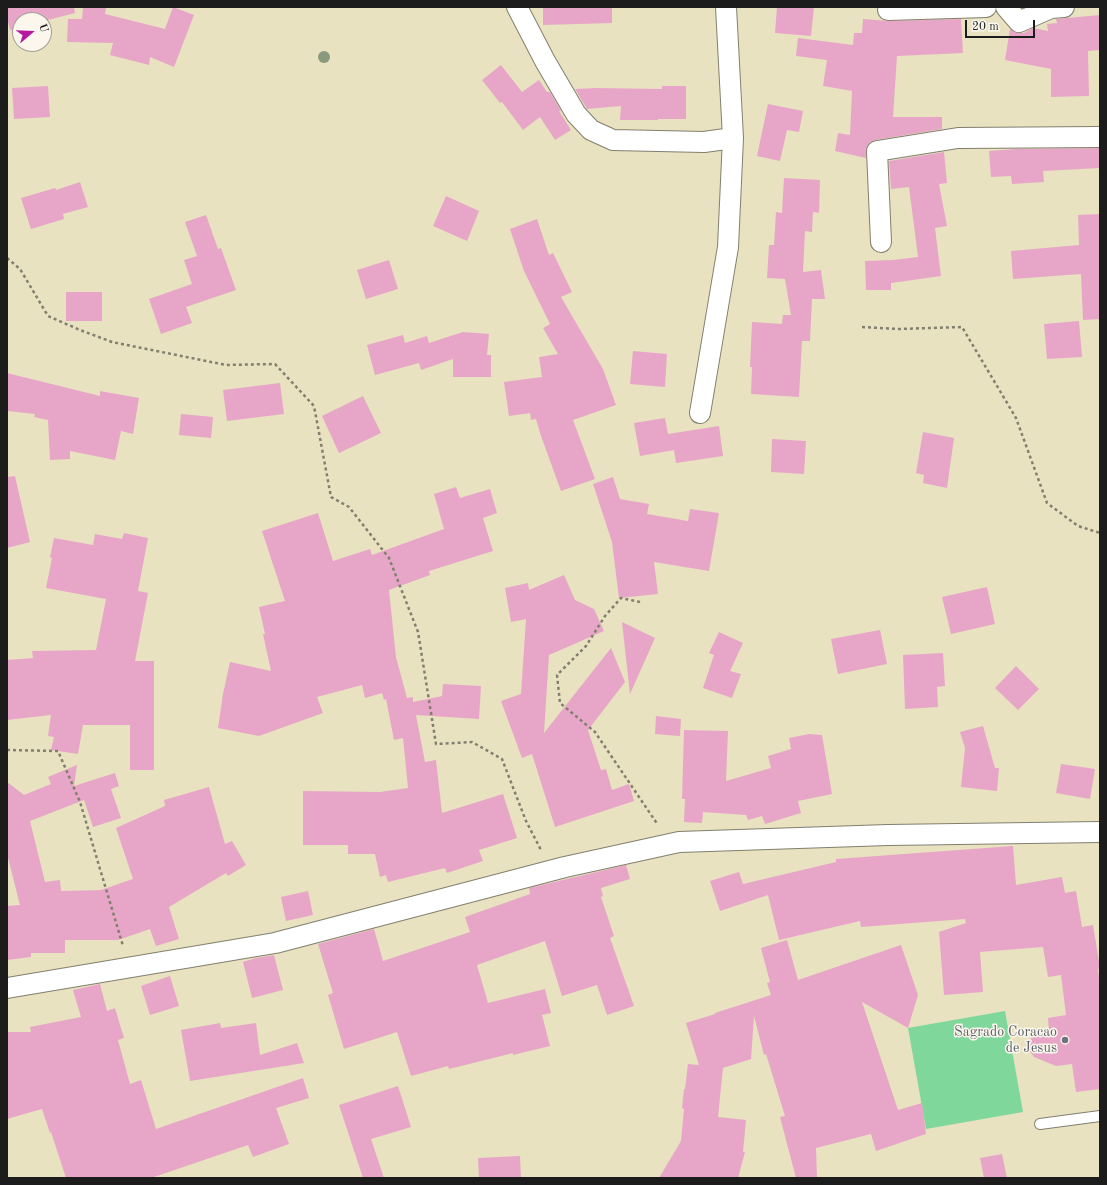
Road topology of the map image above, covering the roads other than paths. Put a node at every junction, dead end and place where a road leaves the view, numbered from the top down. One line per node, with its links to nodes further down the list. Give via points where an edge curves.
1 (517, 7): 8 (street, via 576,114 591,130 613,140 704,142)
2 (726, 7): 8 (street)
3 (986, 7): 6 (street)
4 (1006, 7): 5 (street, via 1019,22 1051,8)
5 (1064, 7)
6 (888, 10)
7 (1100, 136): 9 (street, via 958,138 876,151)
8 (733, 138): 10 (street, via 728,247)
9 (881, 242)
10 (700, 413)
11 (1100, 832): 12 (street, via 679,842 551,870 275,943)
12 (7, 988)
13 (1100, 1116): 14 (lane)
14 (1040, 1124)

